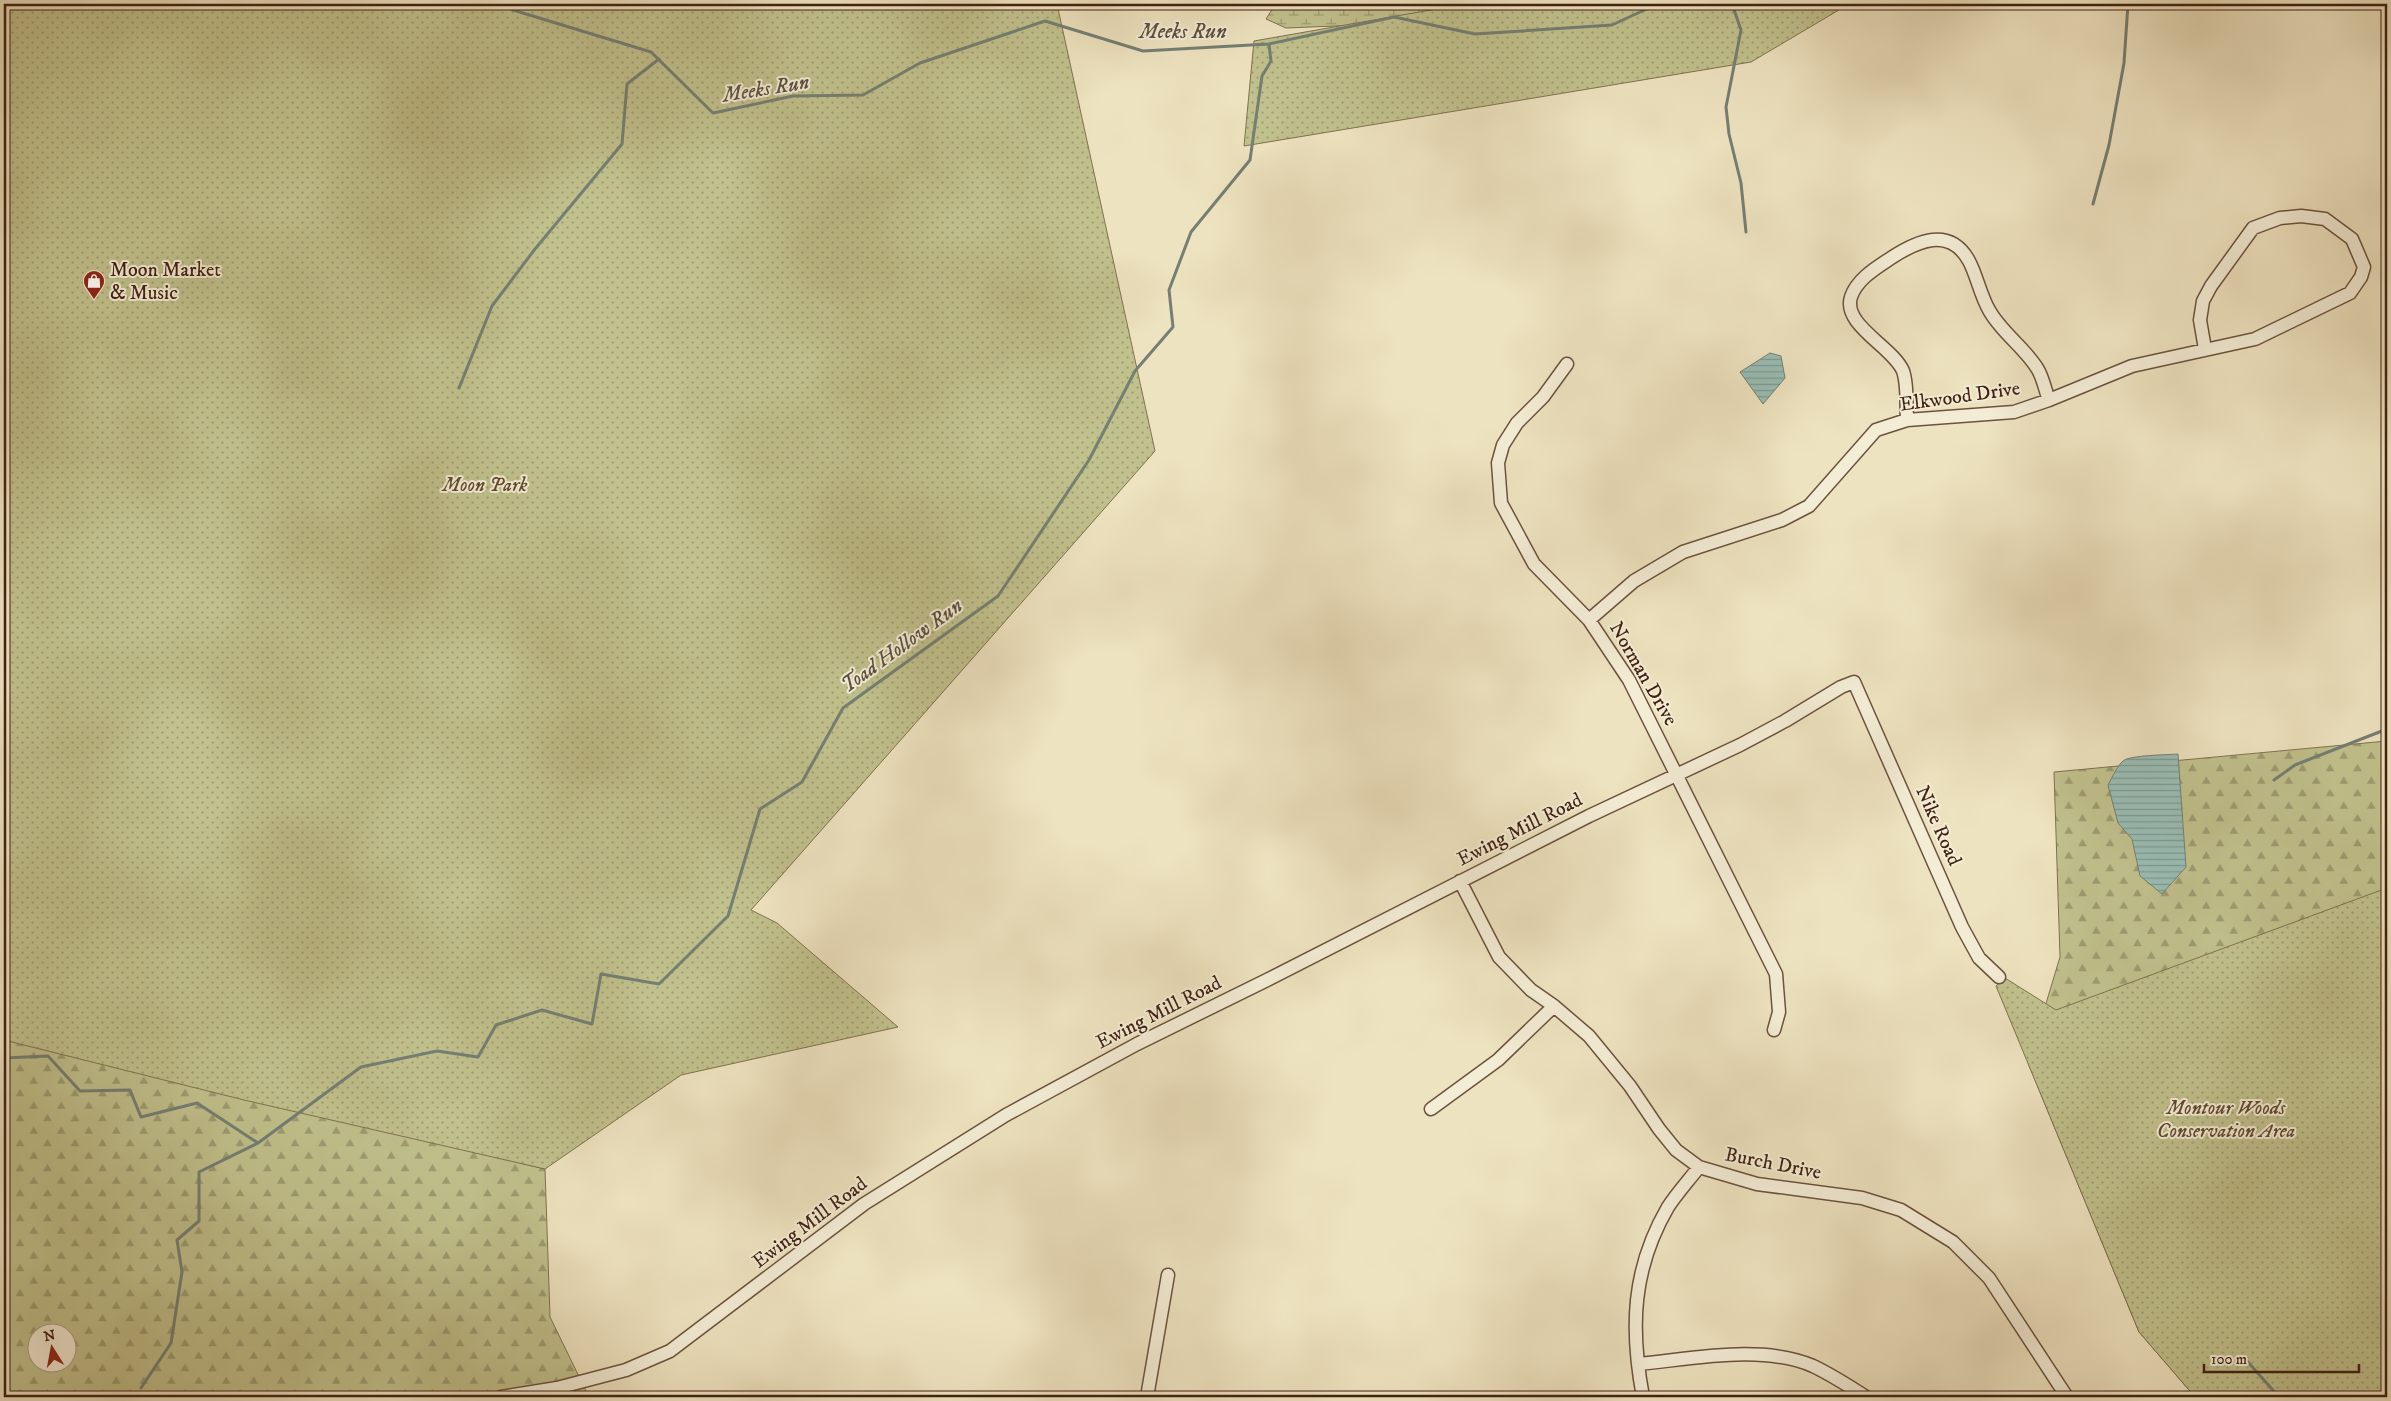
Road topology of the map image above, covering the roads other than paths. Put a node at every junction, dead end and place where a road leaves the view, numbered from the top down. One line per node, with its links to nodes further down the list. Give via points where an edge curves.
1 (2205, 349): 1 (street, Elkwood Drive, via 2200,320 2203,301 2253,228 2280,218 2301,216 2325,220 2352,239 2364,267 2361,278 2350,293 2255,339); 3 (street, Elkwood Drive, via 2132,366)
2 (1567, 364): 5 (street, Norman Drive, via 1503,445 1498,463 1501,503 1534,564)
3 (2049, 400): 4 (street, Elkwood Drive, via 2014,412); 4 (street, via 2038,368 1989,310 1969,260 1960,248 1949,241 1926,240 1865,276 1851,298 1851,311 1856,323 1893,354 1904,372)
4 (1907, 420): 5 (street, Elkwood Drive, via 1876,430 1808,506 1782,520 1683,552 1634,581)
5 (1589, 620): 7 (street, Norman Drive, via 1629,680)
6 (1854, 682): 7 (street, Ewing Mill Road, via 1740,746); 9 (street, Nike Road, via 1962,928 1979,958)
7 (1677, 775): 8 (street, Ewing Mill Road); 11 (street, Norman Drive, via 1776,974 1779,1012)
8 (1460, 881): 10 (street, Burch Drive, via 1499,957 1531,990); 16 (street, Ewing Mill Road, via 1137,1044 1006,1115 864,1204 670,1351 626,1370 557,1388)
9 (1999, 977)
10 (1554, 1006): 12 (street, via 1498,1060); 13 (street, Burch Drive, via 1589,1036 1676,1150)
11 (1774, 1030)
12 (1431, 1109)
13 (1699, 1167): 15 (street, via 1669,1207 1644,1260 1635,1326); 20 (street, Burch Drive, via 1757,1184 1862,1198 1901,1210 1953,1242 1989,1278)
14 (1168, 1275): 17 (street)
15 (1638, 1364): 18 (street); 19 (street, via 1767,1355 1811,1366)
16 (501, 1397)
17 (1147, 1397)
18 (1643, 1397)
19 (1866, 1397)
20 (2067, 1397)

